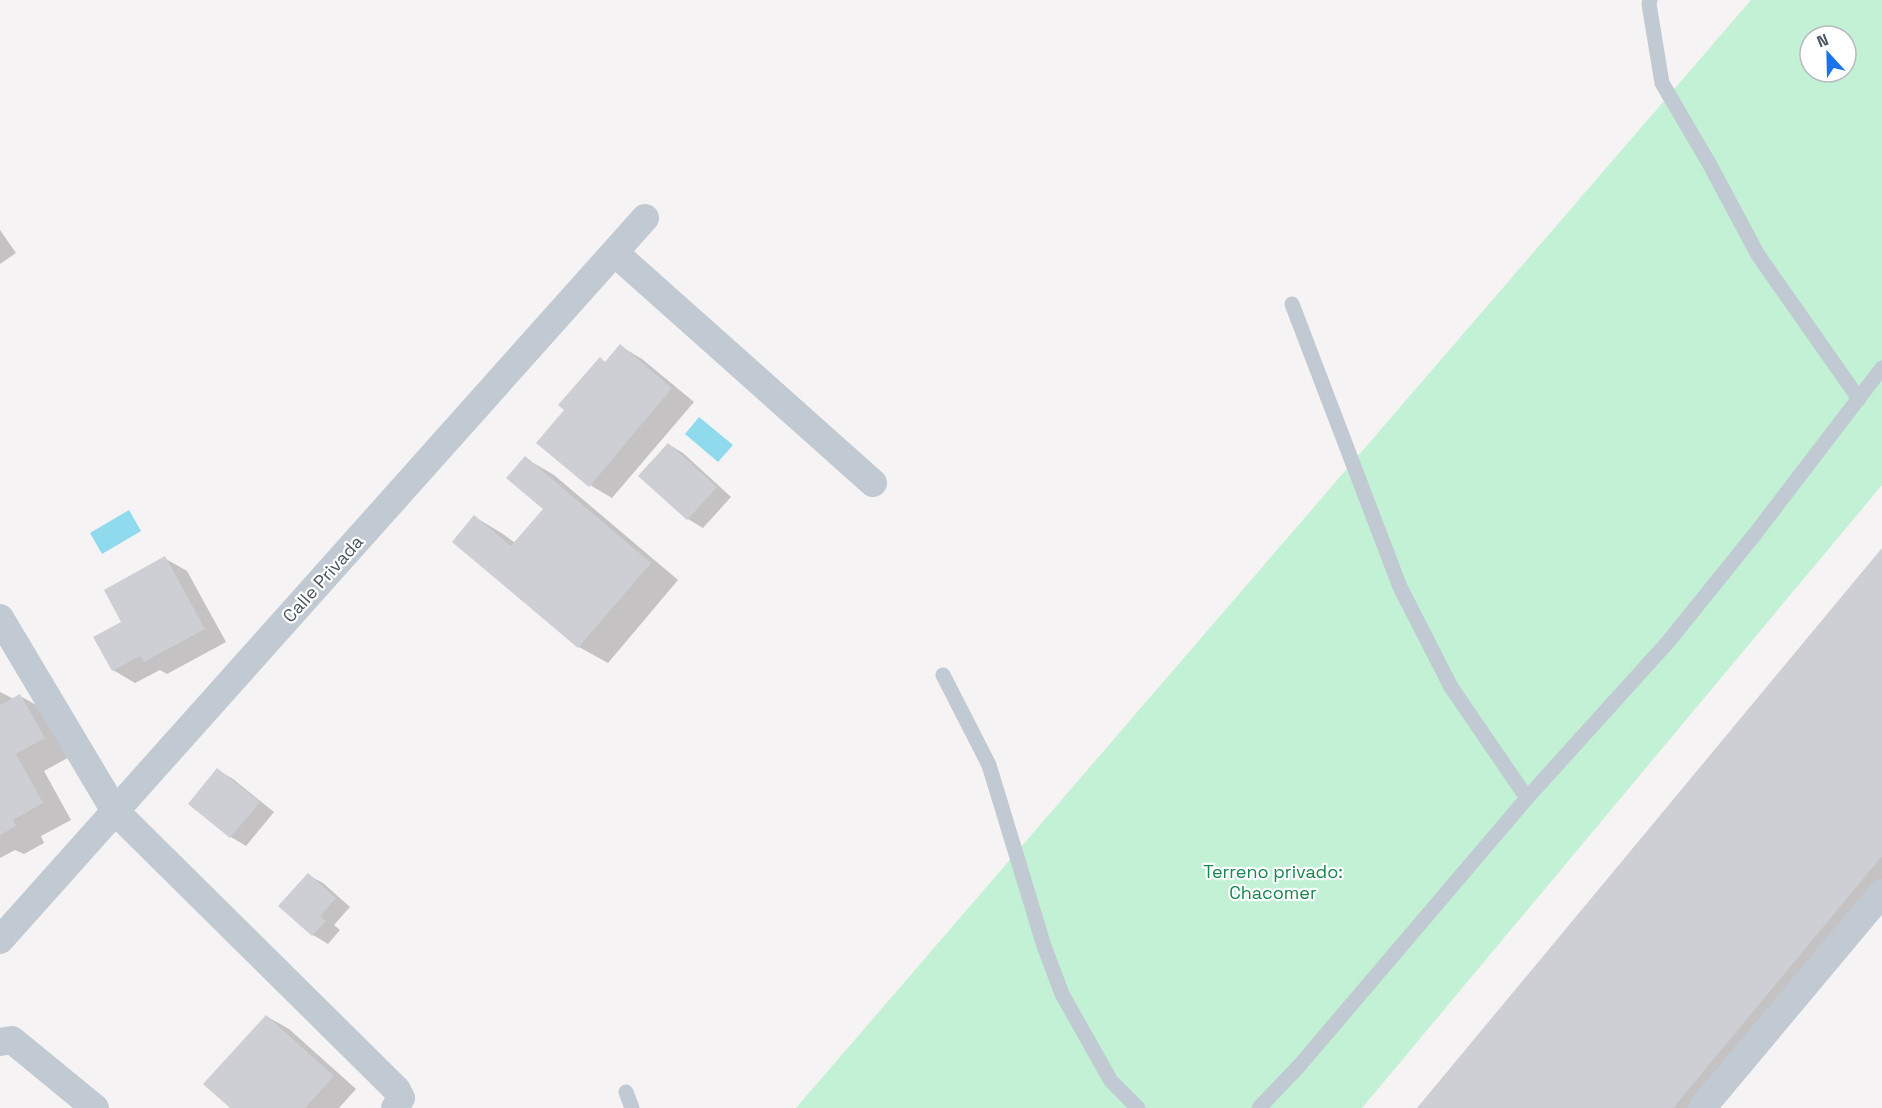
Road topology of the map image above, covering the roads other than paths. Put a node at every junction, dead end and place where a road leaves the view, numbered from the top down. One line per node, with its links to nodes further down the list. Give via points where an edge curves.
1 (1650, 0): 6 (lane, via 1662,83 1758,255)
2 (645, 218): 3 (street, Calle Privada)
3 (615, 253): 7 (street); 11 (street, Calle Privada)
4 (1292, 304): 10 (lane, via 1400,587 1451,687)
5 (1882, 368): 6 (lane)
6 (1859, 399): 10 (lane, via 1668,642)
7 (873, 483)
8 (0, 618): 11 (street)
9 (943, 675): 19 (lane, via 989,765 1062,994 1111,1080)
10 (1527, 798): 20 (lane)
11 (115, 811): 13 (street, Calle Privada); 17 (street, via 397,1090 401,1101)
12 (1882, 893): 21 (street)
13 (0, 940)
14 (0, 1042): 16 (street, via 12,1040)
15 (626, 1092): 18 (lane)
16 (95, 1108)
17 (395, 1108)
18 (632, 1108)
19 (1138, 1108)
20 (1259, 1108)
21 (1702, 1108)

